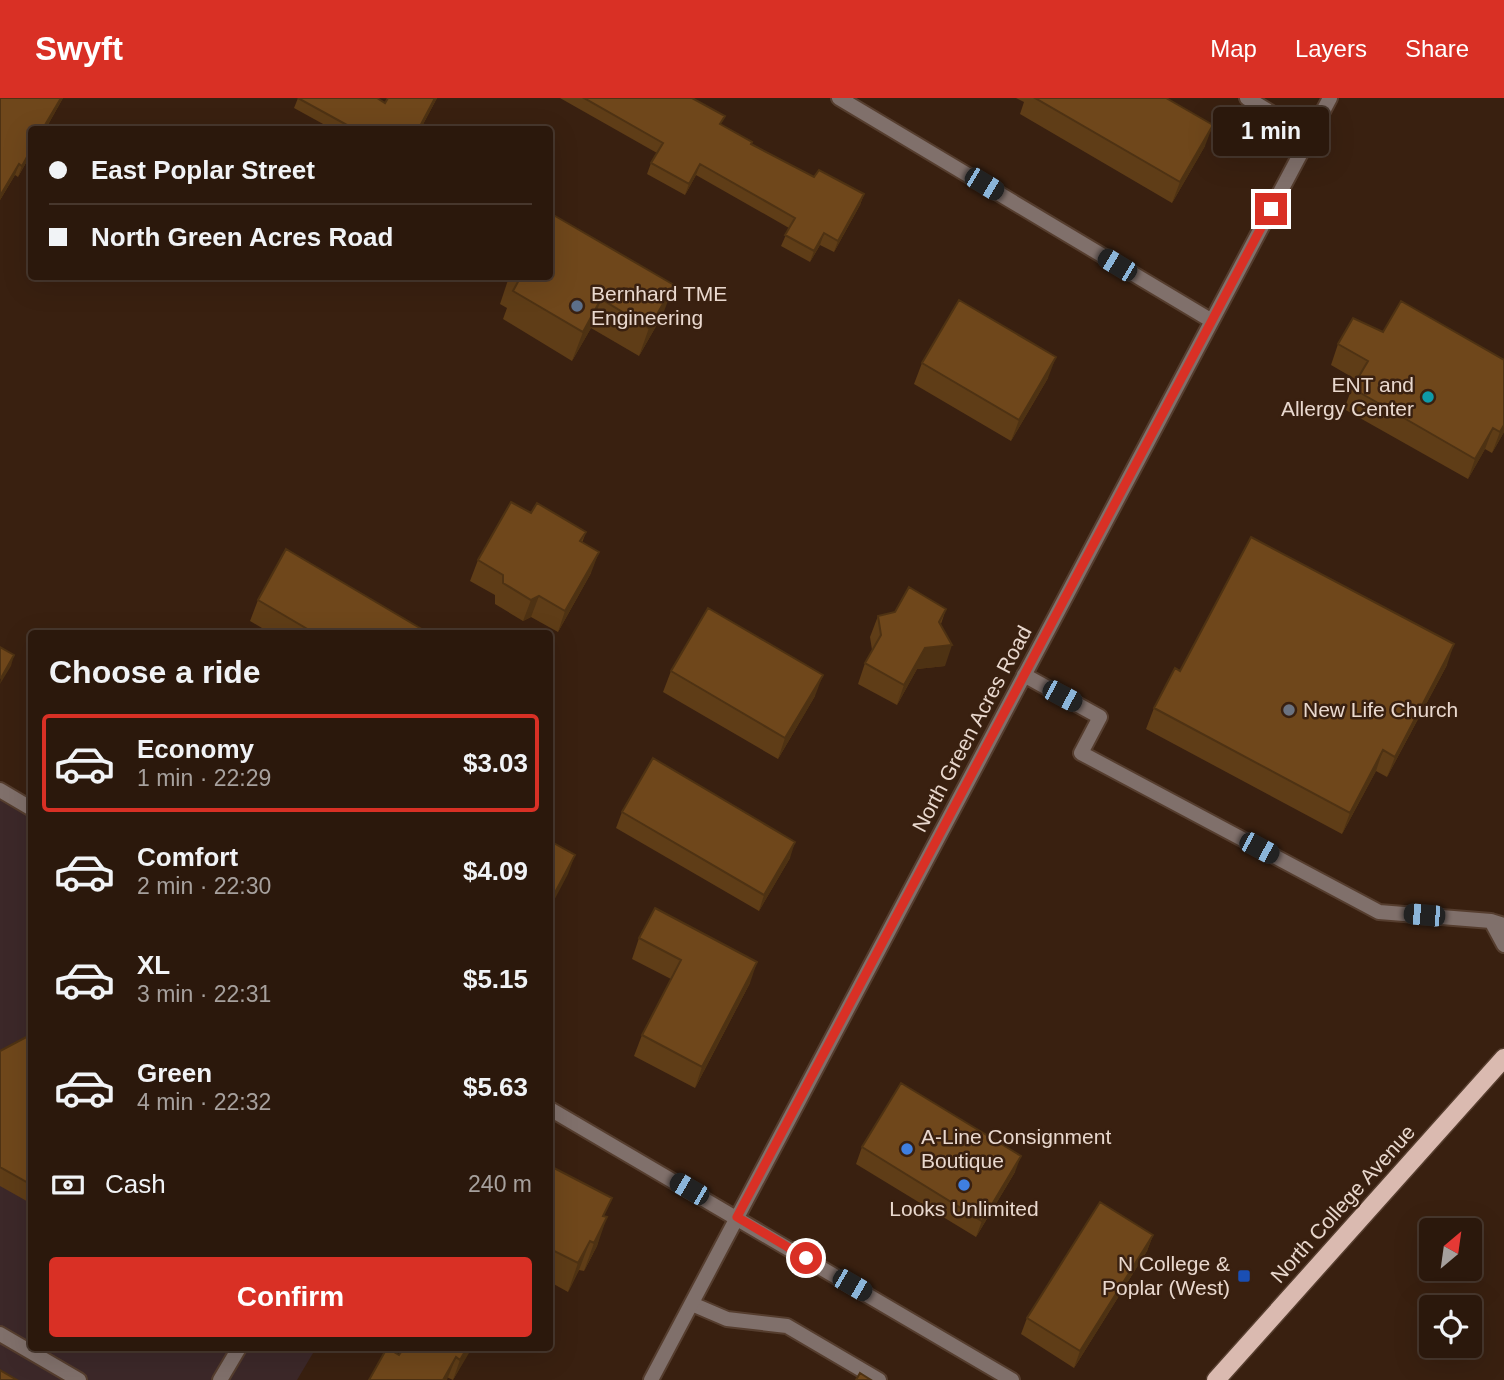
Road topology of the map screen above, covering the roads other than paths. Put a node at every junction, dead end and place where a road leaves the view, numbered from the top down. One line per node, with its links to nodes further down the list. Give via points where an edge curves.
1 (839, 98): 5 (street)
2 (1247, 98): 4 (street)
3 (1330, 98): 4 (street, North Green Acres Road)
4 (1310, 136): 5 (street, North Green Acres Road)
5 (1212, 321): 6 (street, North Green Acres Road)
6 (1024, 675): 9 (street, via 1100,717 1082,753 1379,912); 13 (street, North Green Acres Road)
7 (0, 790): 8 (street)
8 (28, 807)
9 (1498, 923): 10 (street)
10 (1504, 945)
11 (1501, 1066): 24 (main road, North College Avenue)
12 (553, 1111): 13 (street)
13 (737, 1217): 14 (street, North Green Acres Road); 23 (street)
14 (692, 1304): 21 (street, North Green Acres Road); 22 (street, via 727,1320 787,1326)
15 (0, 1334): 16 (street)
16 (28, 1350)
17 (29, 1351): 19 (street)
18 (237, 1351): 20 (street)
19 (79, 1380)
20 (220, 1380)
21 (652, 1380)
22 (879, 1380)
23 (1012, 1380)
24 (1216, 1380)

